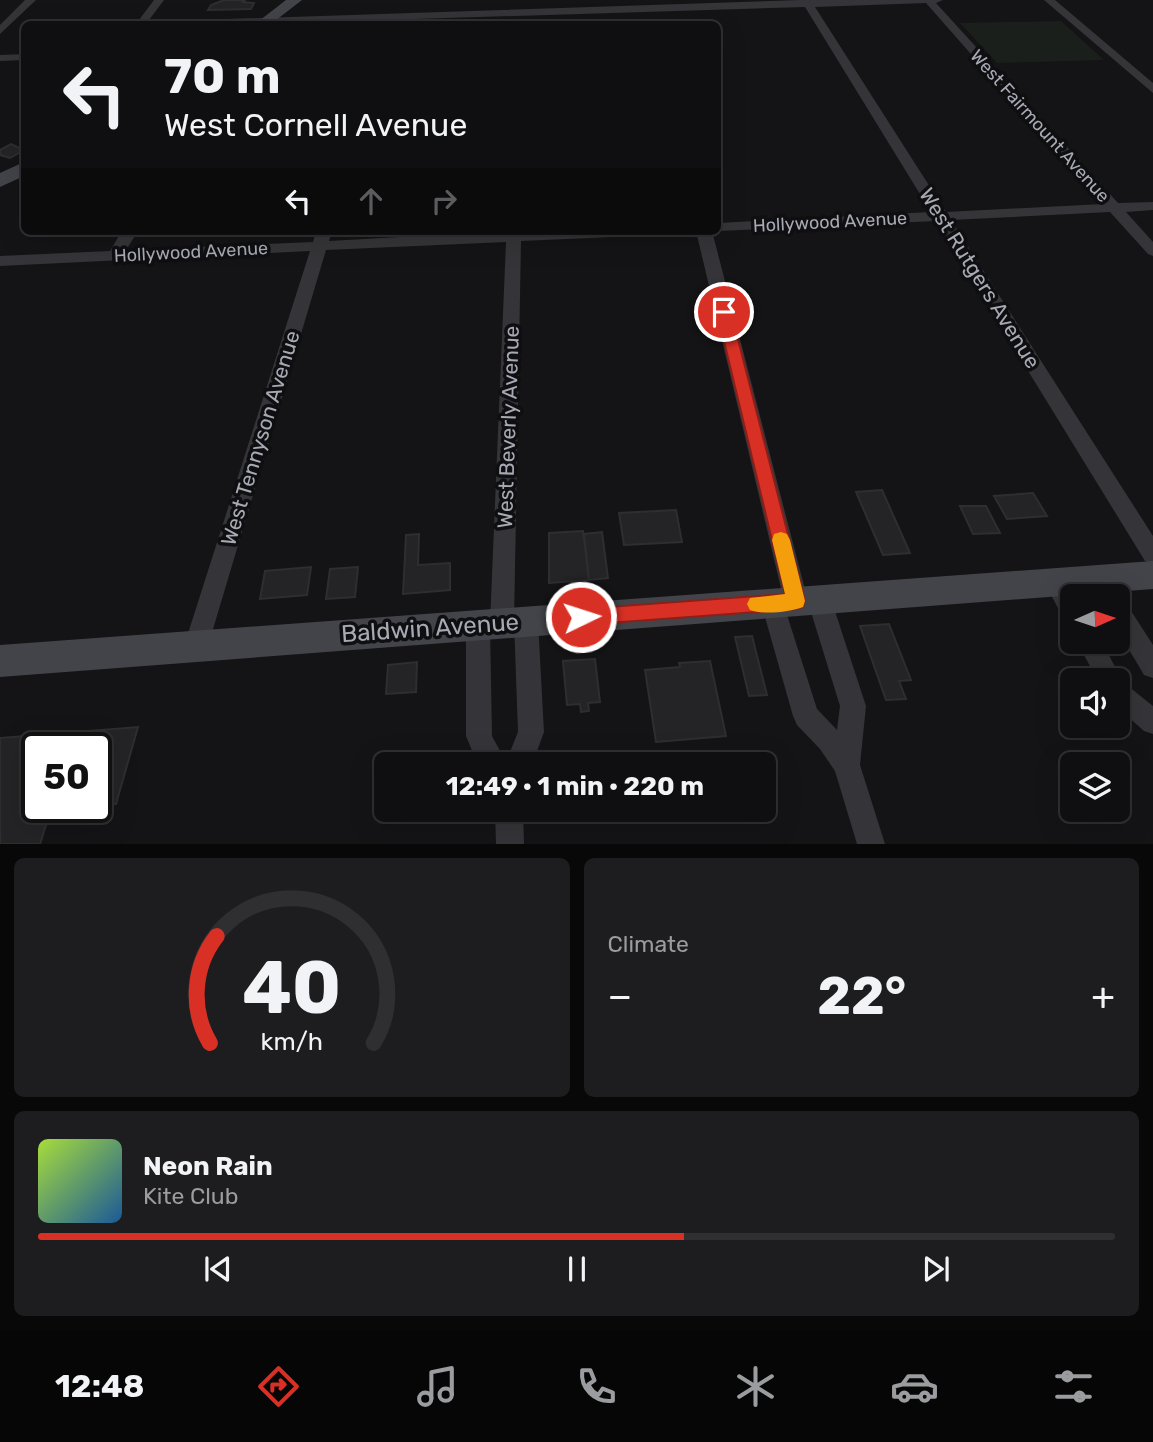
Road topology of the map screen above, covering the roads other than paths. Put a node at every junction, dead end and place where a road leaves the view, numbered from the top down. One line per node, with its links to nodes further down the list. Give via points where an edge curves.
1 (31, 0): 14 (street)
2 (159, 0): 11 (street)
3 (295, 0): 12 (main road)
4 (521, 0): 10 (street)
5 (928, 0): 6 (street); 8 (street); 21 (street, West Fairmount Avenue)
6 (939, 0)
7 (1049, 0): 17 (street)
8 (808, 2): 9 (street); 22 (street, West Rutgers Avenue)
9 (647, 5): 10 (street)
10 (520, 19): 13 (street)
11 (143, 21)
12 (267, 21)
13 (389, 21)
14 (0, 31)
15 (21, 57): 16 (street)
16 (0, 58)
17 (1153, 89)
18 (21, 170): 19 (main road)
19 (0, 181)
20 (1153, 206): 21 (street, Hollywood Avenue)
21 (1114, 208): 22 (street, Hollywood Avenue); 29 (street, West Fairmount Avenue)
22 (941, 216): 23 (street, Hollywood Avenue); 32 (street, West Rutgers Avenue)
23 (721, 227)
24 (128, 235): 30 (street)
25 (466, 235): 28 (street, Hollywood Avenue)
26 (514, 235): 39 (street, West Beverly Avenue)
27 (705, 235): 38 (street)
28 (322, 238): 30 (street, Hollywood Avenue); 41 (street, West Tennyson Avenue)
29 (1153, 251)
30 (115, 256): 31 (street, Hollywood Avenue)
31 (0, 261)
32 (1153, 555)
33 (1153, 575): 36 (main road, Baldwin Avenue)
34 (1055, 582): 35 (main road, Baldwin Avenue); 37 (street); 38 (main road, Baldwin Avenue)
35 (1072, 584)
36 (1120, 584)
37 (1060, 591)
38 (796, 601): 39 (main road, Baldwin Avenue); 48 (street, via 806,716); 48 (street, via 853,706)
39 (502, 623): 41 (main road, Baldwin Avenue); 46 (street, via 479,736); 47 (street, via 531,732)
40 (1130, 630): 43 (street)
41 (196, 646): 42 (main road, Baldwin Avenue)
42 (0, 661)
43 (1153, 667)
44 (1130, 702): 45 (street)
45 (1153, 722)
46 (485, 752)
47 (524, 752)
48 (847, 766): 51 (street)
49 (509, 822): 50 (street)
50 (510, 844)
51 (871, 844)

